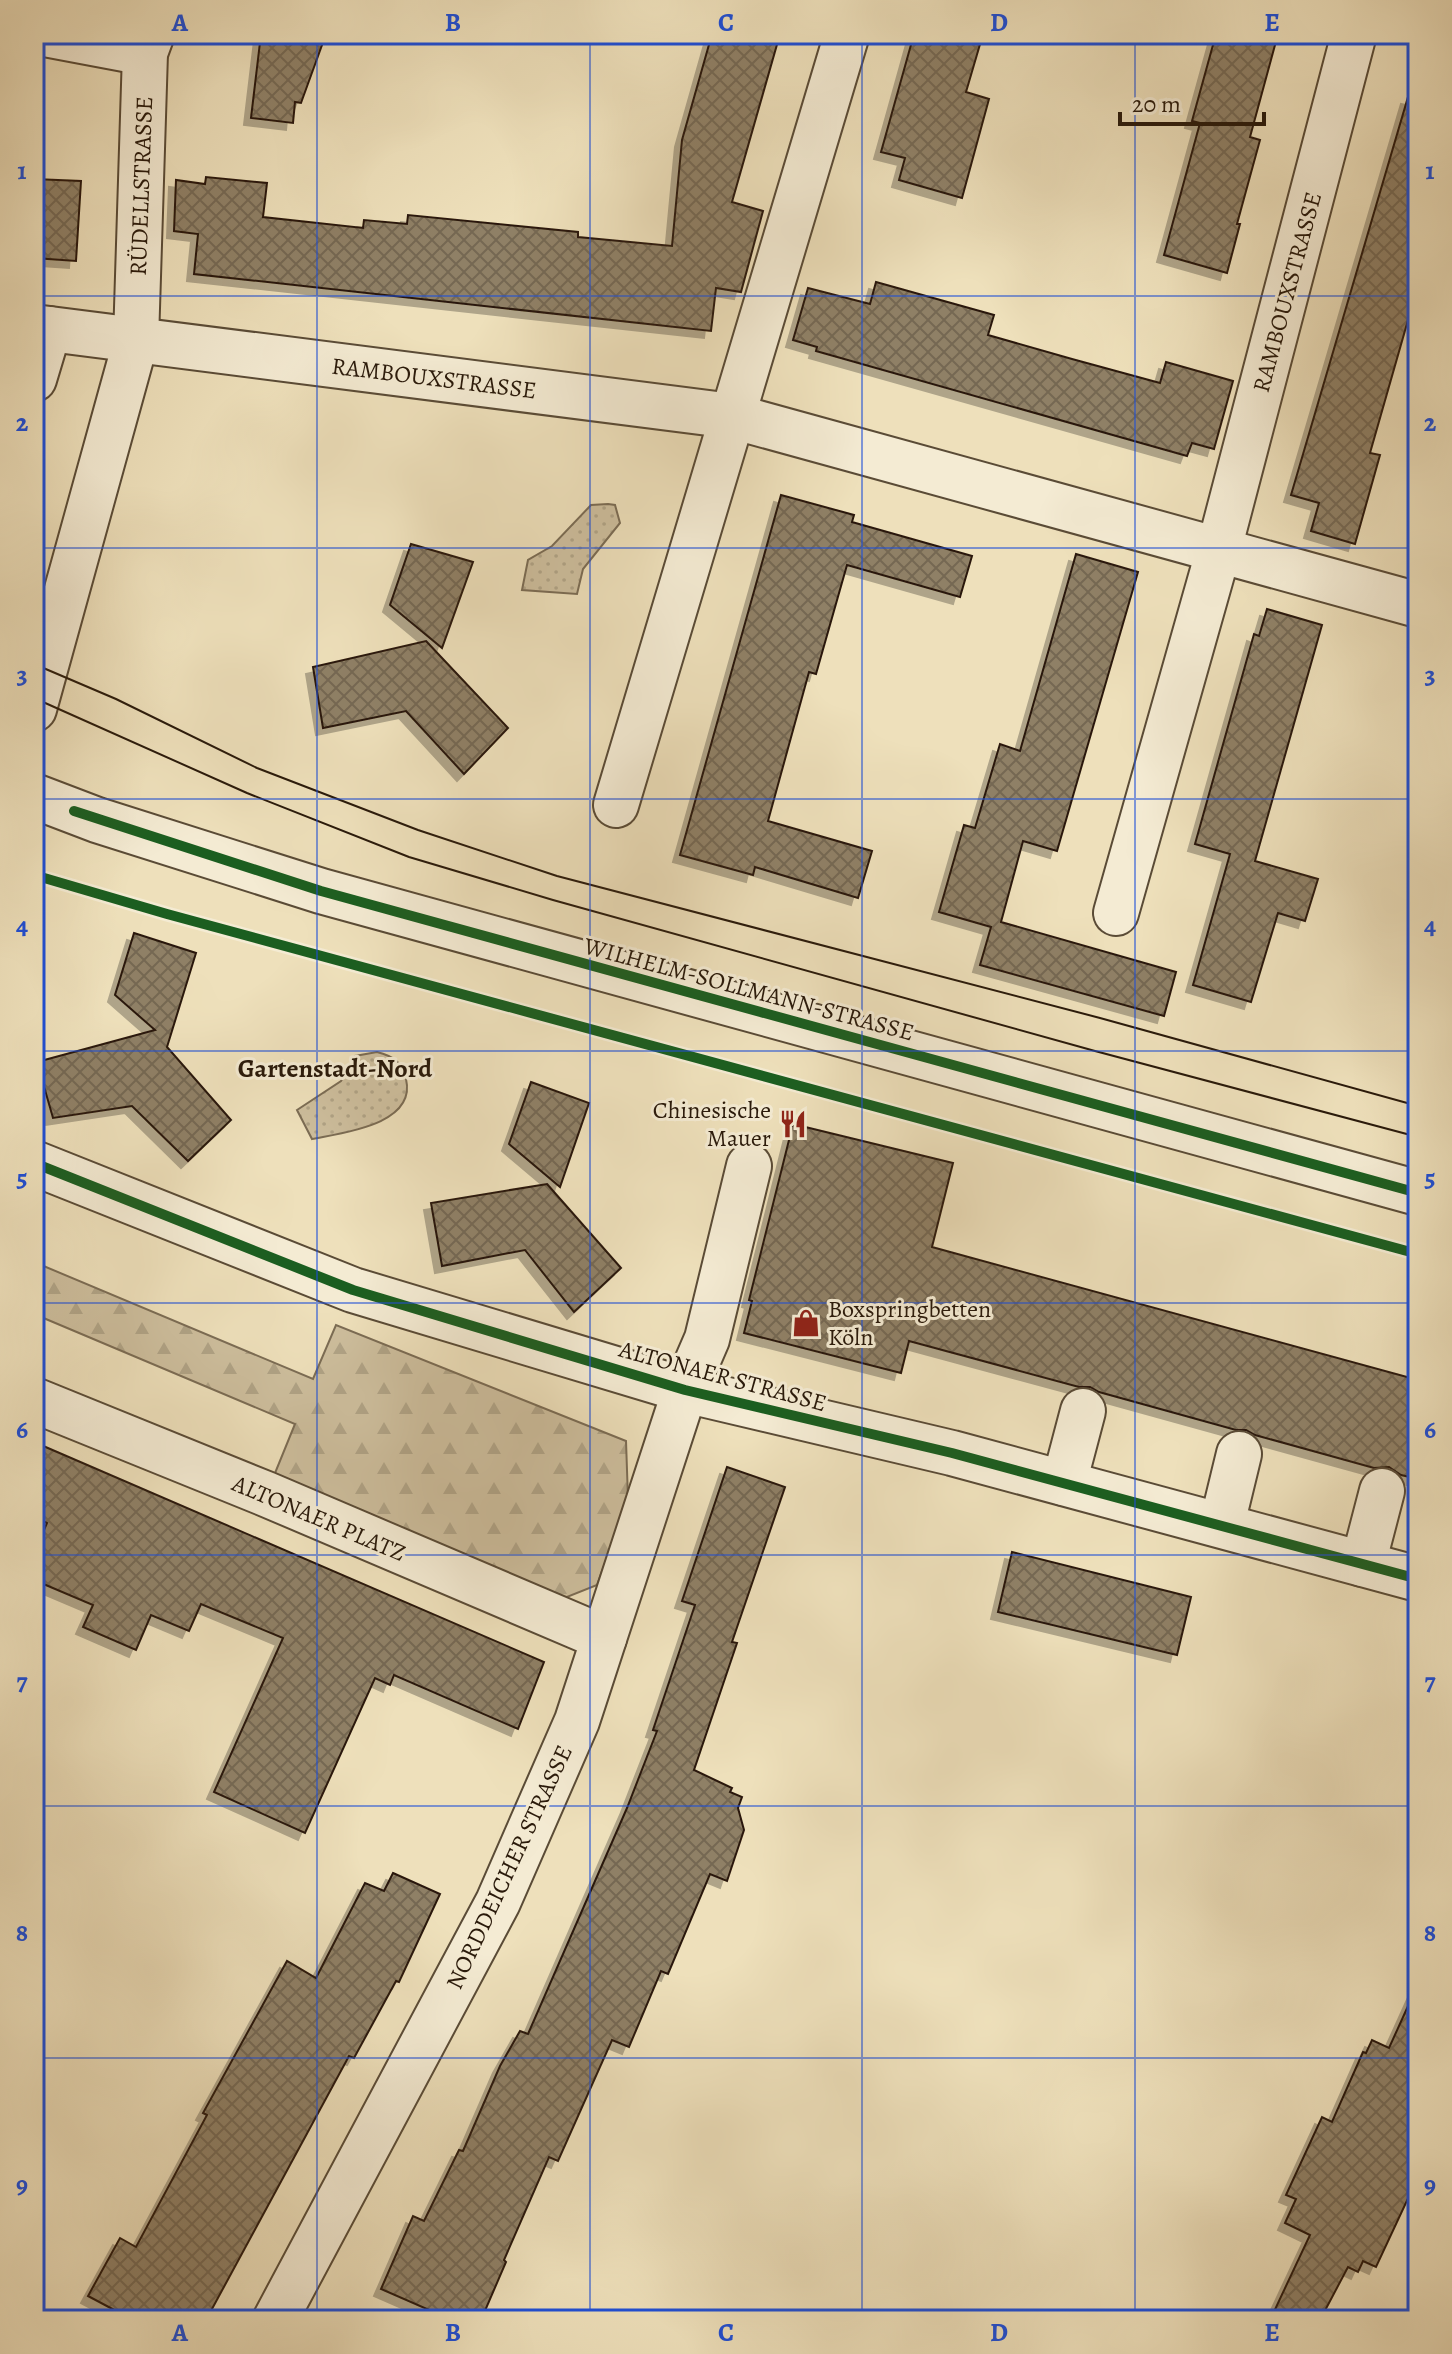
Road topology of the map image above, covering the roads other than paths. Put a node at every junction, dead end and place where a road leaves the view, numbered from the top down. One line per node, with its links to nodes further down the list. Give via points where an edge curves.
1 (44, 34): 4 (street)
2 (847, 34): 8 (street)
3 (1354, 34): 9 (street, RAMBOUXSTRASSE)
4 (149, 43): 6 (street, RÜDELLSTRASSE)
5 (41, 328): 6 (street); 7 (street)
6 (136, 340): 8 (street, RAMBOUXSTRASSE); 11 (street, RÜDELLSTRASSE)
7 (34, 379)
8 (732, 416): 9 (street, RAMBOUXSTRASSE); 14 (street)
9 (1219, 549): 10 (street, RAMBOUXSTRASSE); 15 (street, RAMBOUXSTRASSE)
10 (1418, 605)
11 (48, 606): 12 (street, RÜDELLSTRASSE)
12 (34, 709)
13 (34, 796): 18 (street, WILHELM-SOLLMANN-STRASSE, via 321,891)
14 (616, 805)
15 (1116, 913)
16 (34, 1163): 19 (street, ALTONAER STRASSE, via 353,1290)
17 (749, 1166): 19 (street, NORDDEICHER STRASSE, via 707,1339)
18 (1418, 1193)
19 (685, 1390): 23 (street, ALTONAER STRASSE); 28 (street, NORDDEICHER STRASSE)
20 (34, 1400): 28 (street, ALTONAER PLATZ)
21 (1083, 1411): 23 (street)
22 (1239, 1454): 25 (street)
23 (1064, 1483): 25 (street, ALTONAER STRASSE)
24 (1382, 1491): 26 (street)
25 (1222, 1524): 26 (street, ALTONAER STRASSE)
26 (1363, 1564): 27 (street, ALTONAER STRASSE)
27 (1418, 1579)
28 (604, 1638): 29 (street, NORDDEICHER STRASSE, via 577,1721 498,1902)
29 (275, 2320)

